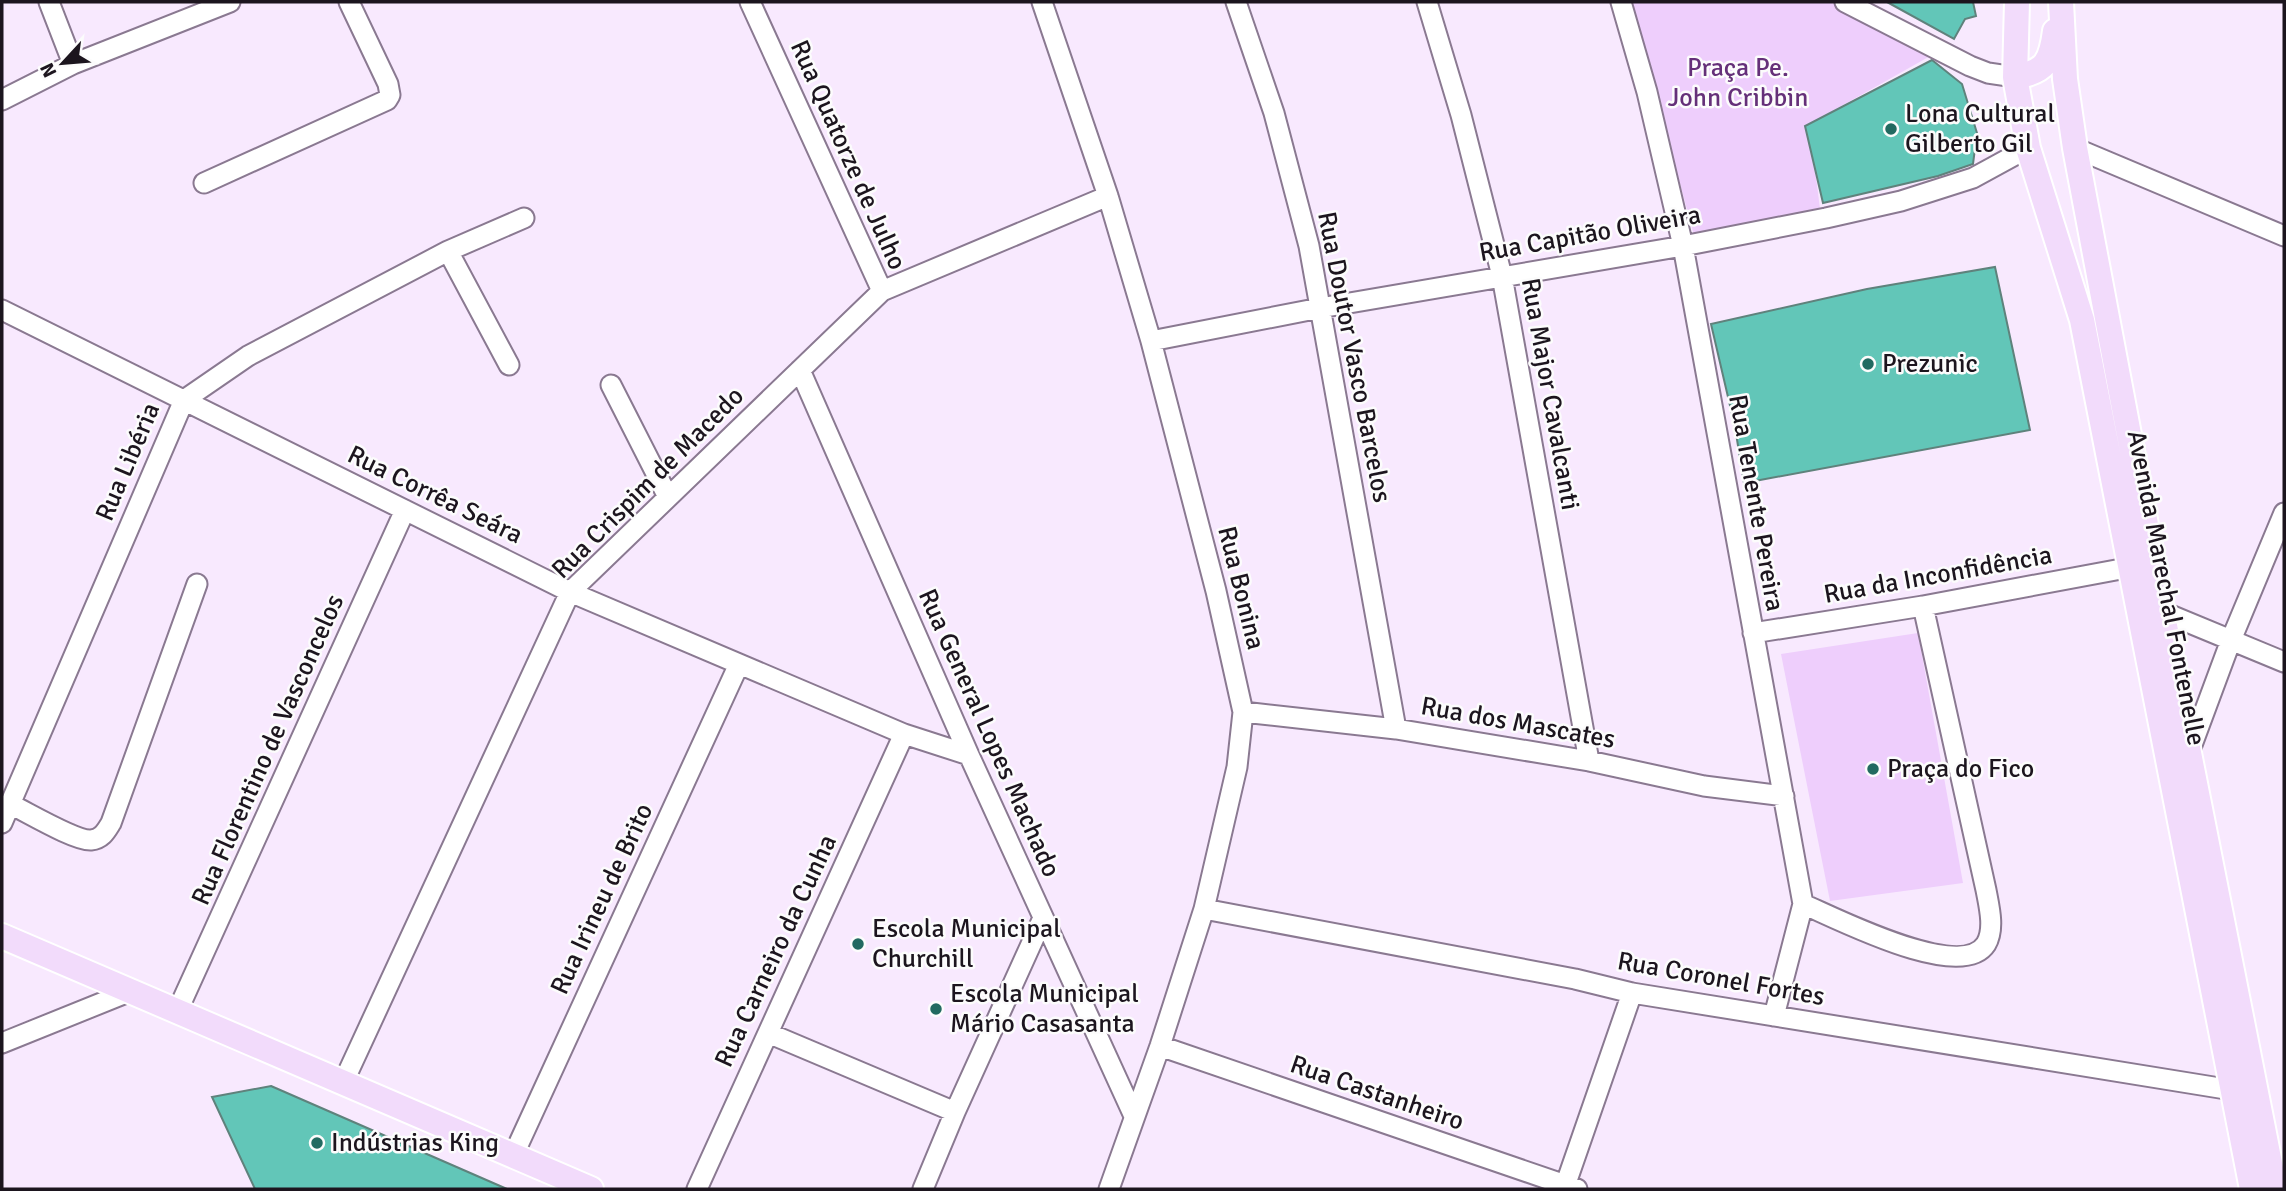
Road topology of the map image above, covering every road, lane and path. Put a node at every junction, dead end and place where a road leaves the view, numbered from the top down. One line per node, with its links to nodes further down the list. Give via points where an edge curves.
1 (49, 2): 12 (street)
2 (230, 2): 12 (street)
3 (349, 2): 17 (street, via 388,83 387,100)
4 (750, 2): 24 (street, Rua Quatorze de Julho)
5 (1042, 2): 18 (street, Rua Bonina)
6 (1236, 2): 25 (street, Rua Doutor Vasco Barcelos, via 1288,163)
7 (1427, 2): 23 (street, Rua Major Cavalcanti)
8 (1621, 2): 21 (street, Rua Tenente Pereira)
9 (1845, 2): 13 (street, via 1970,66)
10 (2018, 2): 13 (main road, Avenida Marechal Fontenelle)
11 (2060, 2): 13 (main road, via 2049,59 2041,69); 16 (main road, Avenida Marechal Fontenelle)
12 (73, 64): 14 (street)
13 (2015, 77): 15 (main road, Avenida Marechal Fontenelle)
14 (2, 99)
15 (2028, 148): 21 (street, Rua Capitão Oliveira, via 1973,178 1901,201); 35 (main road, Avenida Marechal Fontenelle, via 2082,320)
16 (2075, 148): 20 (street); 39 (main road, Avenida Marechal Fontenelle)
17 (204, 183)
18 (1108, 196): 24 (street, Rua Crispim de Macedo); 27 (street, Rua Bonina)
19 (524, 218): 22 (street, Rua Libéria)
20 (2284, 236)
21 (1683, 246): 23 (street, Rua Capitão Oliveira); 40 (street, Rua Tenente Pereira)
22 (448, 251): 28 (street); 31 (street, Rua Libéria, via 248,356)
23 (1502, 276): 25 (street, Rua Capitão Oliveira); 49 (street, Rua Major Cavalcanti)
24 (882, 291): 29 (street, Rua Crispim de Macedo)
25 (1320, 308): 27 (street, Rua Capitão Oliveira); 45 (street, Rua Doutor Vasco Barcelos)
26 (2, 310): 31 (street, Rua Corrêa Seára)
27 (1151, 341): 44 (street, Rua Bonina)
28 (509, 365)
29 (800, 370): 32 (street, Rua Crispim de Macedo); 48 (street, Rua General Lopes Machado)
30 (611, 385): 32 (street)
31 (184, 400): 33 (street, Rua Corrêa Seára); 51 (street, Rua Libéria)
32 (668, 497): 37 (street, Rua Crispim de Macedo)
33 (405, 510): 37 (street, Rua Corrêa Seára); 59 (street, Rua Florentino de Vasconcelos)
34 (2284, 513): 41 (street)
35 (2132, 566): 38 (street, Rua da Inconfidência); 65 (main road, Avenida Marechal Fontenelle)
36 (197, 584): 51 (street, via 103,836 91,840 75,836)
37 (570, 592): 43 (street, Rua Corrêa Seára); 64 (street, Rua Crispim de Macedo)
38 (1923, 606): 40 (street, Rua da Inconfidência); 53 (street, via 1986,890 1990,933 1985,944 1969,956 1944,956 1901,946)
39 (2163, 612): 41 (street); 47 (main road, Avenida Marechal Fontenelle)
40 (1753, 633): 50 (street, Rua Tenente Pereira)
41 (2231, 640): 42 (street); 47 (street)
42 (2284, 662)
43 (739, 664): 46 (street, Rua Corrêa Seára); 68 (street, Rua Irineu de Brito)
44 (1243, 712): 45 (street, Rua dos Mascates); 54 (street, Rua Bonina, via 1237,767)
45 (1396, 729): 49 (street, Rua dos Mascates)
46 (904, 734): 48 (street, Rua Corrêa Seára); 61 (street, Rua Carneiro da Cunha)
47 (2189, 753): 75 (main road, Avenida Marechal Fontenelle)
48 (970, 755): 55 (street, Rua General Lopes Machado)
49 (1589, 761): 50 (street, Rua dos Mascates, via 1704,786)
50 (1784, 796): 53 (street, Rua Tenente Pereira)
51 (10, 804): 52 (street, Rua Libéria)
52 (2, 823)
53 (1803, 904): 60 (street, Rua Tenente Pereira)
54 (1204, 909): 58 (street, Rua Coronel Fortes); 63 (street, Rua Bonina)
55 (1043, 918): 66 (street); 67 (street, Rua General Lopes Machado)
56 (2, 936): 57 (main road)
57 (131, 991): 59 (main road); 62 (street)
58 (1632, 993): 60 (street, Rua Coronel Fortes); 70 (street)
59 (177, 1012): 64 (main road)
60 (1774, 1016): 65 (street, Rua Coronel Fortes)
61 (768, 1033): 66 (street); 71 (street, Rua Carneiro da Cunha)
62 (2, 1043)
63 (1160, 1046): 67 (street, Rua Bonina); 70 (street, Rua Castanheiro)
64 (343, 1083): 68 (main road)
65 (2232, 1090): 74 (main road, Avenida Marechal Fontenelle)
66 (955, 1112): 72 (street)
67 (1134, 1116): 73 (street, Rua Bonina)
68 (513, 1156): 69 (main road)
69 (578, 1186)
70 (1569, 1188)
71 (697, 1189)
72 (923, 1189)
73 (1109, 1189)
74 (2252, 1189)
75 (2275, 1189)

